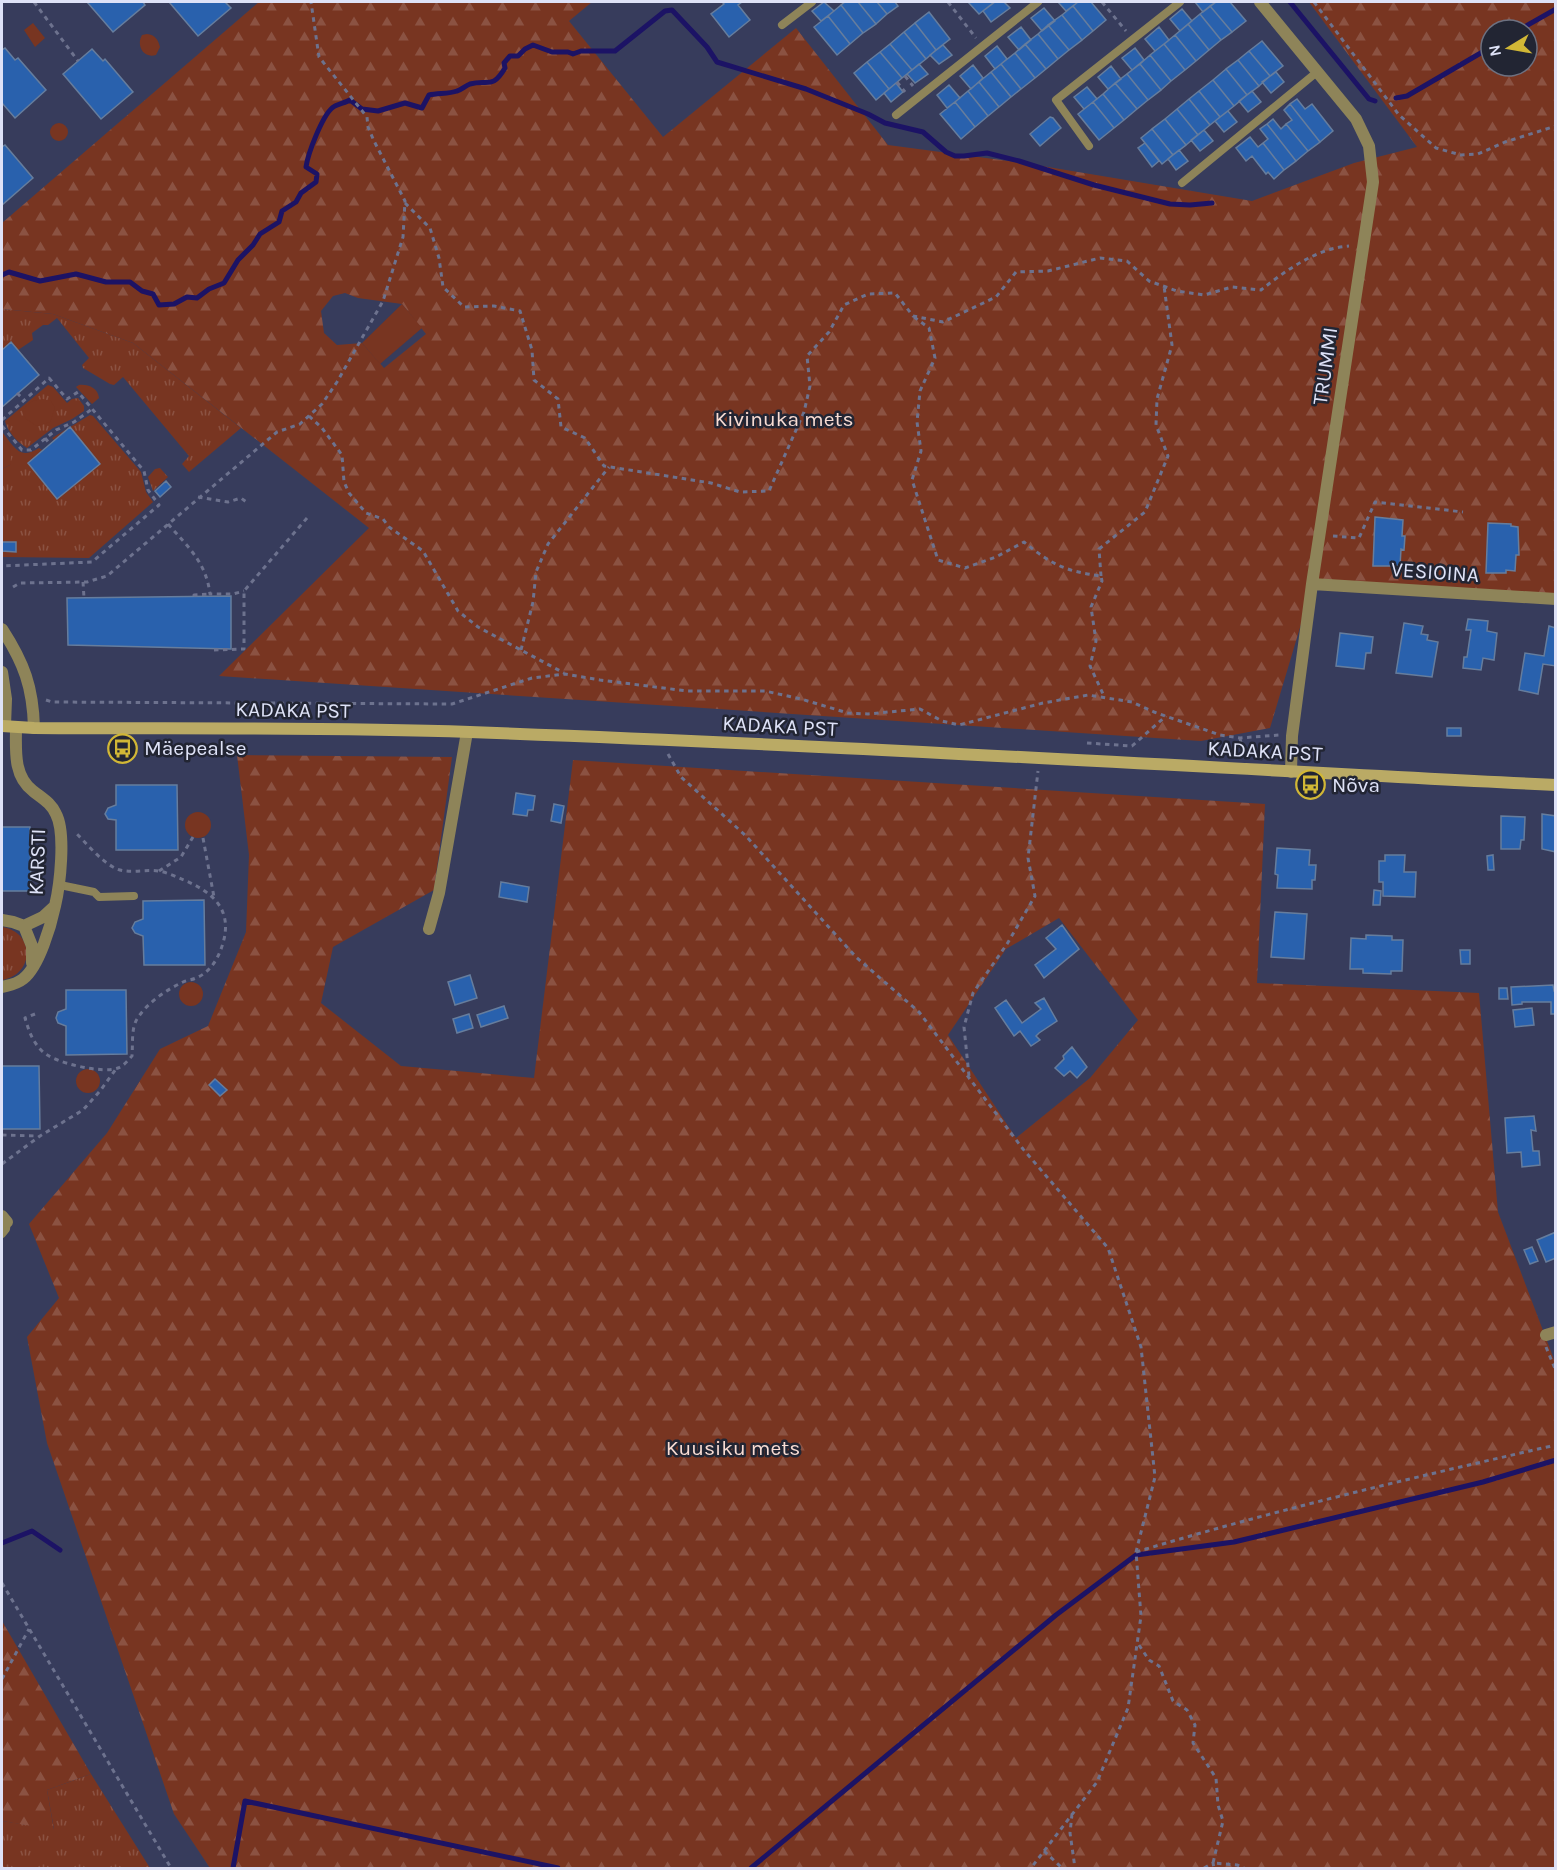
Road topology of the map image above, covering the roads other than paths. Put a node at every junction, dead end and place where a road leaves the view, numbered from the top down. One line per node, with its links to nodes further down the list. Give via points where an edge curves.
1 (812, 2): 5 (lane)
2 (1038, 2): 7 (lane)
3 (1180, 2): 8 (lane, via 1056,100)
4 (1260, 2): 6 (street, TRUMMI)
5 (782, 25)
6 (1317, 72): 9 (lane); 10 (street, TRUMMI, via 1356,119 1369,146 1373,182)
7 (896, 115)
8 (1089, 146)
9 (1182, 183)
10 (1312, 584): 11 (street, VESIOINA); 17 (street, TRUMMI, via 1292,736)
11 (1556, 599)
12 (2, 629): 15 (street, via 18,654 33,700)
13 (2, 672): 14 (street, KARSTI)
14 (8, 726): 15 (main road, KADAKA PST); 19 (street, KARSTI, via 17,770 31,790 48,801 61,826)
15 (34, 728): 16 (main road, KADAKA PST)
16 (467, 732): 17 (main road, KADAKA PST); 24 (street, via 439,893)
17 (1291, 772): 18 (main road, KADAKA PST)
18 (1556, 785)
19 (60, 885): 20 (lane, via 94,892 99,897); 21 (street, KARSTI)
20 (134, 896)
21 (55, 906): 23 (street, KARSTI); 25 (street, KARSTI, via 50,933)
22 (2, 920): 23 (street, KARSTI)
23 (24, 926): 25 (street, KARSTI, via 32,946)
24 (429, 929)
25 (30, 971): 26 (street, via 14,984)
26 (2, 987)

